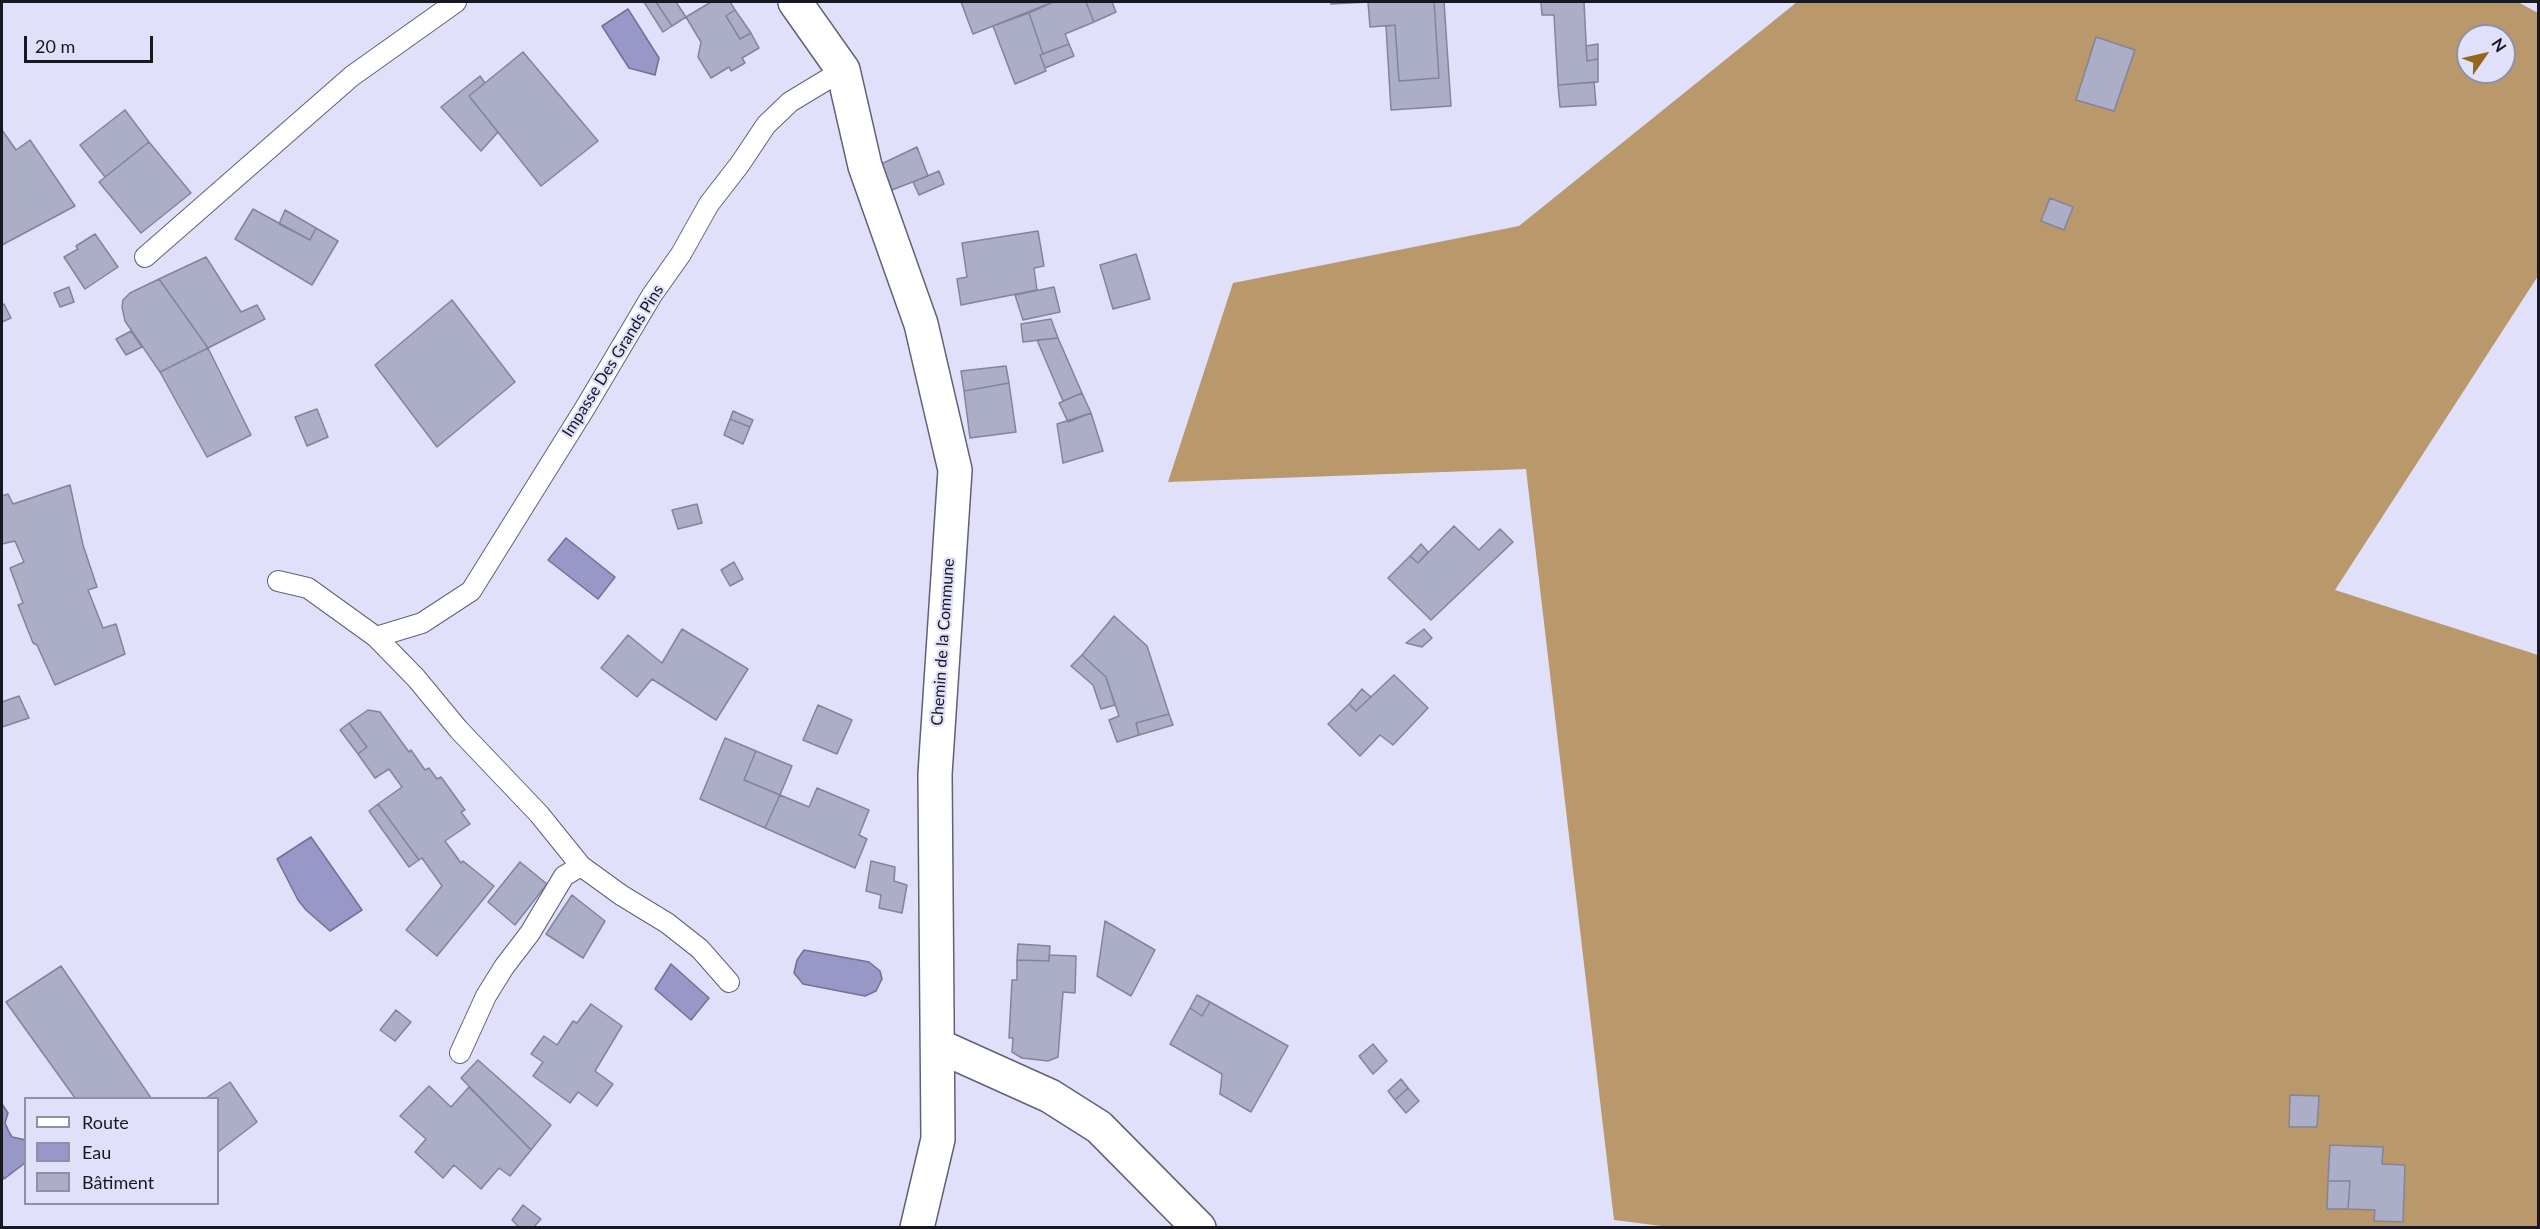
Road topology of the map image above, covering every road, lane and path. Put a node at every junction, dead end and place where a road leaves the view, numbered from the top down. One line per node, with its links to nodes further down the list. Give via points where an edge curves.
1 (456, 2): 4 (lane, via 352,76)
2 (795, 2): 3 (street)
3 (843, 70): 6 (lane, Impasse Des Grands Pins, via 790,102 766,125 709,204 471,591 422,623); 9 (street, Chemin de la Commune, via 865,166 921,324 955,470 935,774)
4 (145, 257)
5 (278, 581): 6 (lane, via 308,588)
6 (376, 638): 7 (lane, via 539,814)
7 (581, 867): 8 (lane, via 700,949); 10 (lane, via 564,876 504,967)
8 (729, 982)
9 (939, 1046): 11 (street, Chemin de la Commune, via 939,1139); 12 (street, via 1050,1096 1099,1127)
10 (460, 1053)
11 (917, 1227)
12 (1199, 1227)

